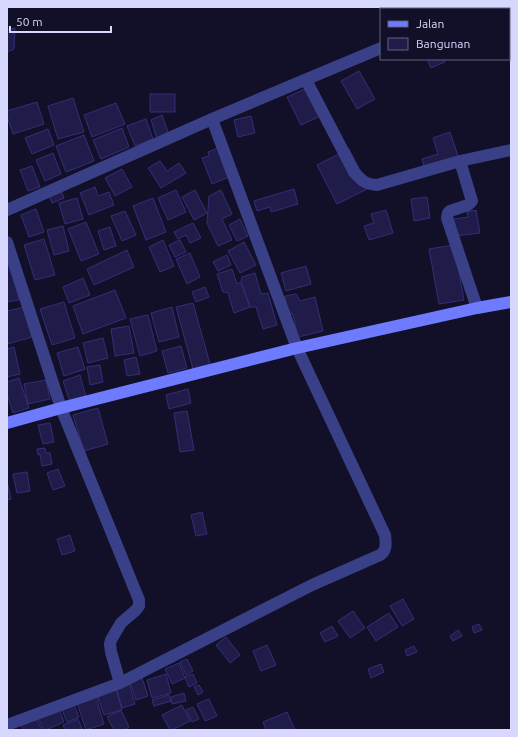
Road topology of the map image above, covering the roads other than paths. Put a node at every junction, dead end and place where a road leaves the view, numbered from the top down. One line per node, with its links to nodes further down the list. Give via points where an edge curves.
1 (380, 48): 2 (street)
2 (306, 80): 3 (street); 5 (street, via 354,172 368,184 376,185)
3 (212, 120): 6 (street); 10 (street)
4 (511, 150): 5 (street)
5 (460, 161): 9 (street, via 472,201 450,211 447,218)
6 (7, 210)
7 (7, 242): 11 (street)
8 (511, 302): 9 (street)
9 (477, 308): 10 (street)
10 (297, 348): 11 (street); 13 (street, via 385,535 383,553 312,585)
11 (61, 408): 12 (street); 13 (street, via 139,600 139,606 121,623 111,640 111,652)
12 (7, 423)
13 (120, 683): 14 (street)
14 (7, 725)

